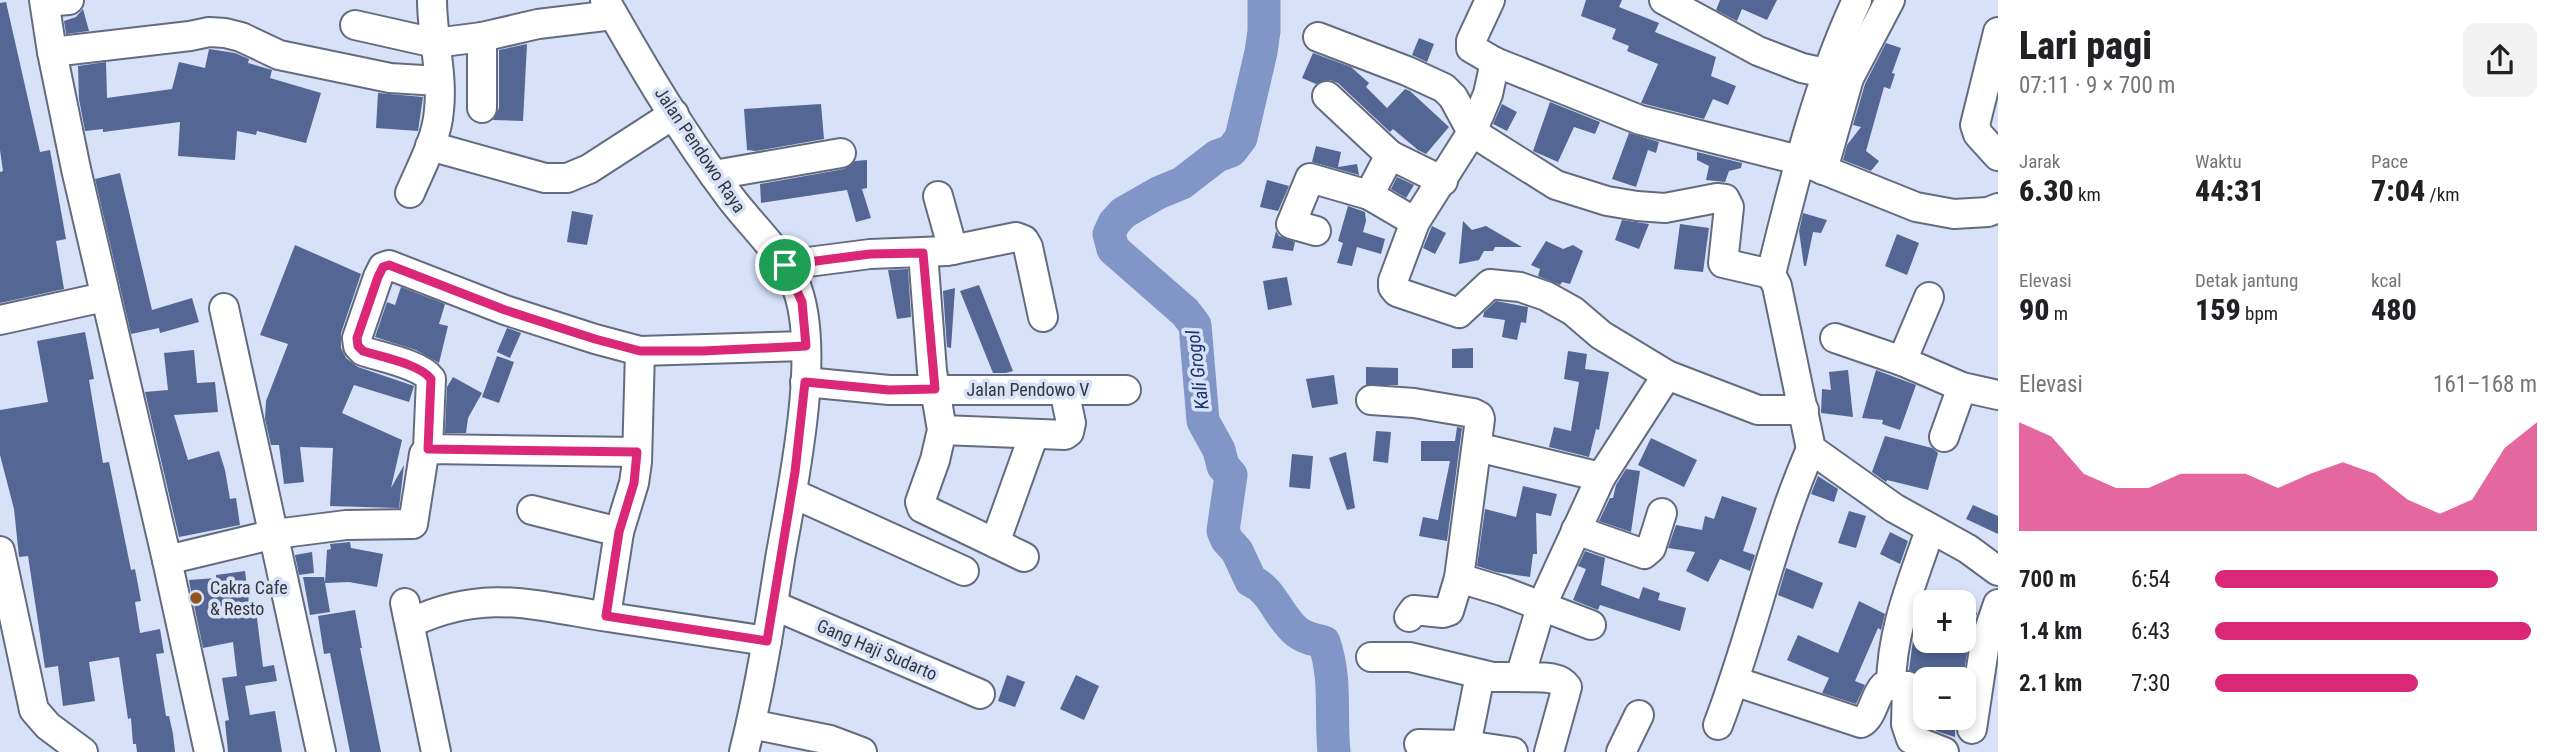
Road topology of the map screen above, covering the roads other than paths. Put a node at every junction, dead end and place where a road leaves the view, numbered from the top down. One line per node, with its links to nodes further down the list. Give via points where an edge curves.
1 (432, 0): 12 (street)
2 (1490, 0): 14 (street, via 1470,45)
3 (1857, 0): 15 (street)
4 (1890, 0): 15 (street)
5 (53, 1): 13 (street)
6 (1676, 4): 15 (street, via 1758,51)
7 (609, 8): 10 (street); 19 (street, Jalan Pendowo Raya)
8 (355, 25): 12 (street)
9 (1998, 32): 24 (street, via 1975,125)
10 (482, 37): 12 (street); 18 (street)
11 (1318, 37): 20 (street, via 1444,89)
12 (435, 43): 16 (street)
13 (52, 52): 16 (street, via 209,32 241,37 279,55 390,78); 38 (street)
14 (1495, 62): 20 (street); 25 (street, via 1640,120)
15 (1837, 76): 25 (street)
16 (439, 81): 21 (street, via 440,109)
17 (1327, 96): 23 (street)
18 (482, 108)
19 (674, 114): 21 (street, via 589,169 567,178 545,178); 26 (street, Jalan Pendowo Raya)
20 (1472, 132): 27 (street); 37 (street, via 1556,185 1607,201 1665,208 1725,199 1730,207 1723,263)
21 (430, 146): 28 (street)
22 (841, 153): 26 (street)
23 (1390, 155): 27 (street); 29 (street)
24 (1998, 156)
25 (1811, 165): 31 (street, via 1934,212 1965,214); 37 (street)
26 (714, 175): 36 (street, Jalan Pendowo Raya)
27 (1443, 181): 32 (street)
28 (410, 193)
29 (1369, 195): 32 (street); 33 (street, via 1309,179 1291,225)
30 (938, 197): 34 (street)
31 (1998, 208)
32 (1415, 222): 47 (street, via 1392,281 1397,292 1459,313 1490,284 1520,287 1573,310 1601,335)
33 (1316, 231)
34 (953, 250): 35 (street); 41 (street, via 1016,237 1024,240)
35 (923, 253): 36 (street, via 870,254); 50 (street)
36 (785, 265): 44 (street, Jalan Pendowo Raya, via 802,302)
37 (1771, 274): 55 (street)
38 (104, 297): 42 (street); 74 (street)
39 (1929, 297): 46 (street)
40 (224, 308): 70 (street)
41 (1043, 317)
42 (0, 320)
43 (1835, 338): 46 (street)
44 (806, 346): 45 (street); 48 (street, Jalan Pendowo Raya)
45 (640, 351): 60 (street, via 505,310 397,267 383,267 358,346 428,374); 62 (street)
46 (1902, 360): 49 (street)
47 (1667, 375): 55 (street, via 1759,410); 63 (street)
48 (805, 382): 50 (street, Jalan Pendowo V); 64 (street, Jalan Pendowo Raya)
49 (1962, 387): 53 (street); 58 (street)
50 (935, 389): 51 (street, Jalan Pendowo V); 56 (street)
51 (1064, 390): 52 (street, Jalan Pendowo V); 57 (street, via 1069,432)
52 (1126, 390)
53 (1998, 395)
54 (1371, 400): 59 (street, via 1476,414 1480,422)
55 (1804, 410): 61 (street)
56 (942, 430): 57 (street); 71 (street, via 922,508)
57 (1034, 434): 71 (street)
58 (1944, 437)
59 (1477, 447): 63 (street); 77 (street)
60 (428, 449): 62 (street); 70 (street, via 413,524 346,525)
61 (1811, 449): 68 (street); 88 (street)
62 (637, 452): 69 (street, via 634,483)
63 (1601, 477): 67 (street)
64 (792, 494): 75 (street); 79 (street, Jalan Pendowo Raya)
65 (532, 510): 69 (street)
66 (1662, 513): 67 (street, via 1651,548 1644,554)
67 (1577, 530): 80 (street)
68 (1930, 530): 76 (street); 89 (street, via 1892,655)
69 (619, 532): 81 (street)
70 (275, 534): 74 (street); 99 (street)
71 (995, 543): 73 (street)
72 (0, 551): 97 (street, via 34,710)
73 (1024, 557)
74 (167, 560): 98 (street)
75 (964, 571)
76 (1998, 571)
77 (1459, 578): 80 (street); 82 (street, via 1449,611 1414,611)
78 (1998, 604): 92 (street, via 1985,642)
79 (773, 605): 84 (street, Jalan Pendowo Raya); 90 (street, Gang Haji Sudarto)
80 (1541, 607): 83 (street); 87 (street)
81 (606, 616): 84 (street); 100 (street, via 517,601 473,602 408,613)
82 (1409, 617)
83 (1591, 625)
84 (767, 641): 93 (street, Jalan Pendowo Raya)
85 (1371, 657): 86 (street, via 1410,657)
86 (1480, 675): 87 (street); 96 (street)
87 (1520, 677): 104 (street, via 1557,678 1567,687)
88 (1734, 681): 89 (street, via 1861,723 1867,720 1881,688); 94 (street)
89 (1908, 688): 106 (street, via 1906,724 1911,739)
90 (980, 695)
91 (1639, 715): 105 (street)
92 (1977, 716)
93 (751, 724): 101 (street, Jalan Pendowo Raya); 102 (street, via 830,740)
94 (1718, 725)
95 (1419, 744): 96 (street)
96 (1466, 745): 103 (street)
97 (83, 752)
98 (209, 752)
99 (321, 752)
100 (436, 752)
101 (744, 752)
102 (862, 752)
103 (1513, 752)
104 (1549, 752)
105 (1621, 752)
106 (1944, 752)

